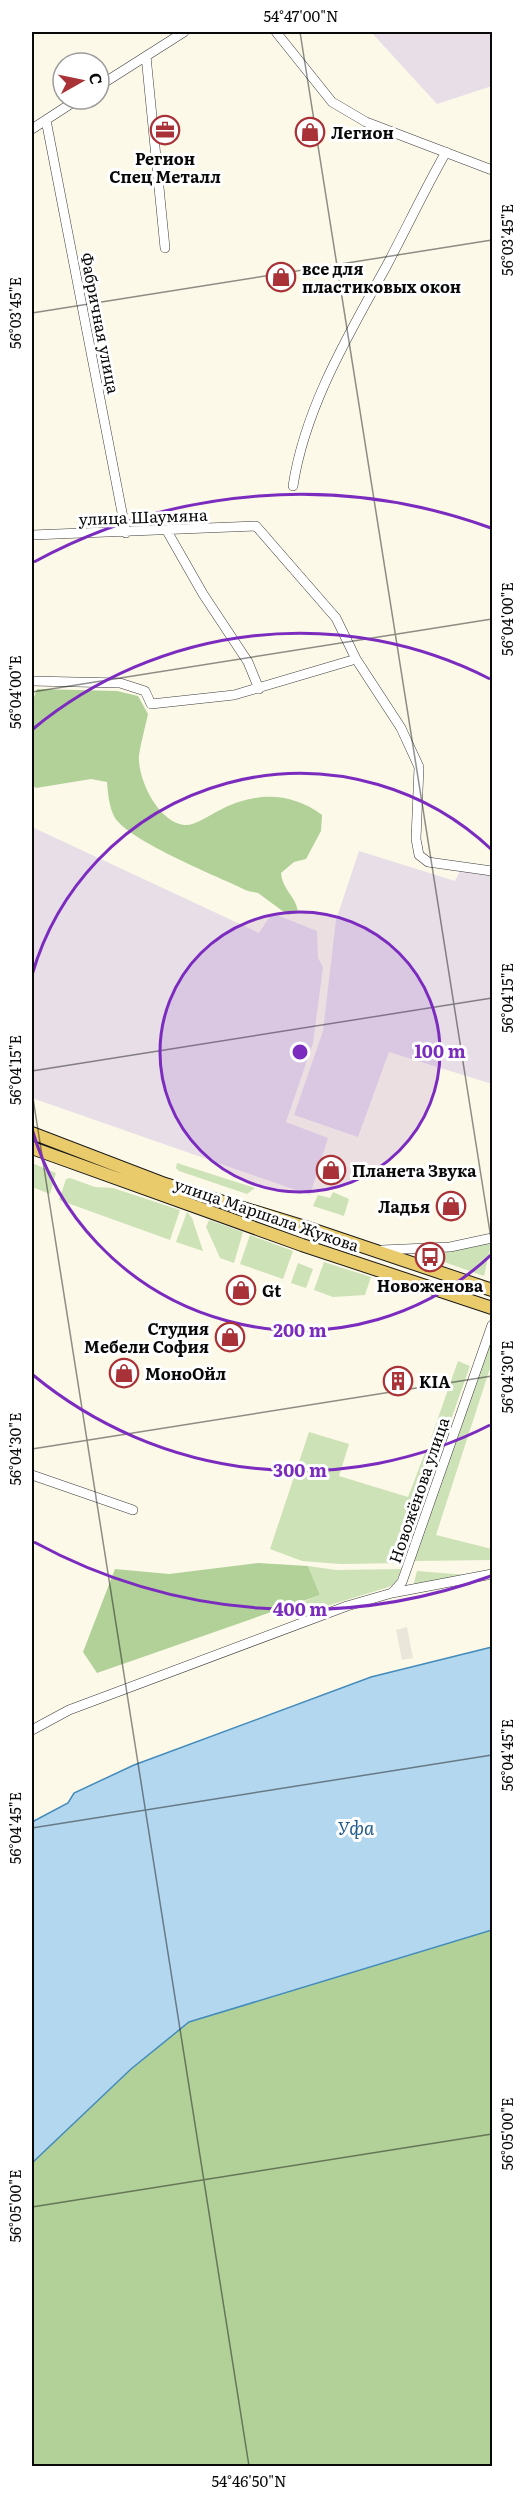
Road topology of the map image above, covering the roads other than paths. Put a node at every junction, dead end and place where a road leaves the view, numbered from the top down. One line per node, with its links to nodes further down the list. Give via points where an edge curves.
1 (184, 32): 3 (street)
2 (276, 32): 8 (street, via 332,102 366,122)
3 (146, 56): 4 (street); 10 (street)
4 (111, 78)
5 (60, 111): 6 (street)
6 (46, 120): 7 (street); 13 (street, Фабричная улица)
7 (32, 129)
8 (446, 152): 9 (street); 11 (street, via 328,378 298,454)
9 (492, 170)
10 (165, 248)
11 (293, 486)
12 (167, 531): 13 (street, улица Шаумяна); 15 (street, улица Шаумяна, via 256,526 336,618); 17 (street, via 248,662)
13 (126, 533): 14 (street, улица Шаумяна)
14 (32, 536)
15 (356, 659): 17 (street); 18 (street, via 401,728 419,767 419,855 428,862)
16 (32, 681): 17 (street, via 120,683 145,691 151,704 234,696)
17 (259, 689)
18 (492, 871)
19 (32, 1133): 22 (main road, улица Маршала Жукова, via 165,1184)
20 (32, 1148): 24 (main road, улица Маршала Жукова, via 310,1248)
21 (492, 1238): 22 (street, via 450,1247)
22 (375, 1251): 23 (main road, улица Маршала Жукова)
23 (492, 1290)
24 (492, 1308)
25 (492, 1325): 29 (street, Новожёнова улица, via 402,1582)
26 (32, 1475): 27 (street)
27 (133, 1510)
28 (492, 1574): 29 (street)
29 (392, 1593): 30 (street, via 150,1678 69,1710)
30 (32, 1730)

